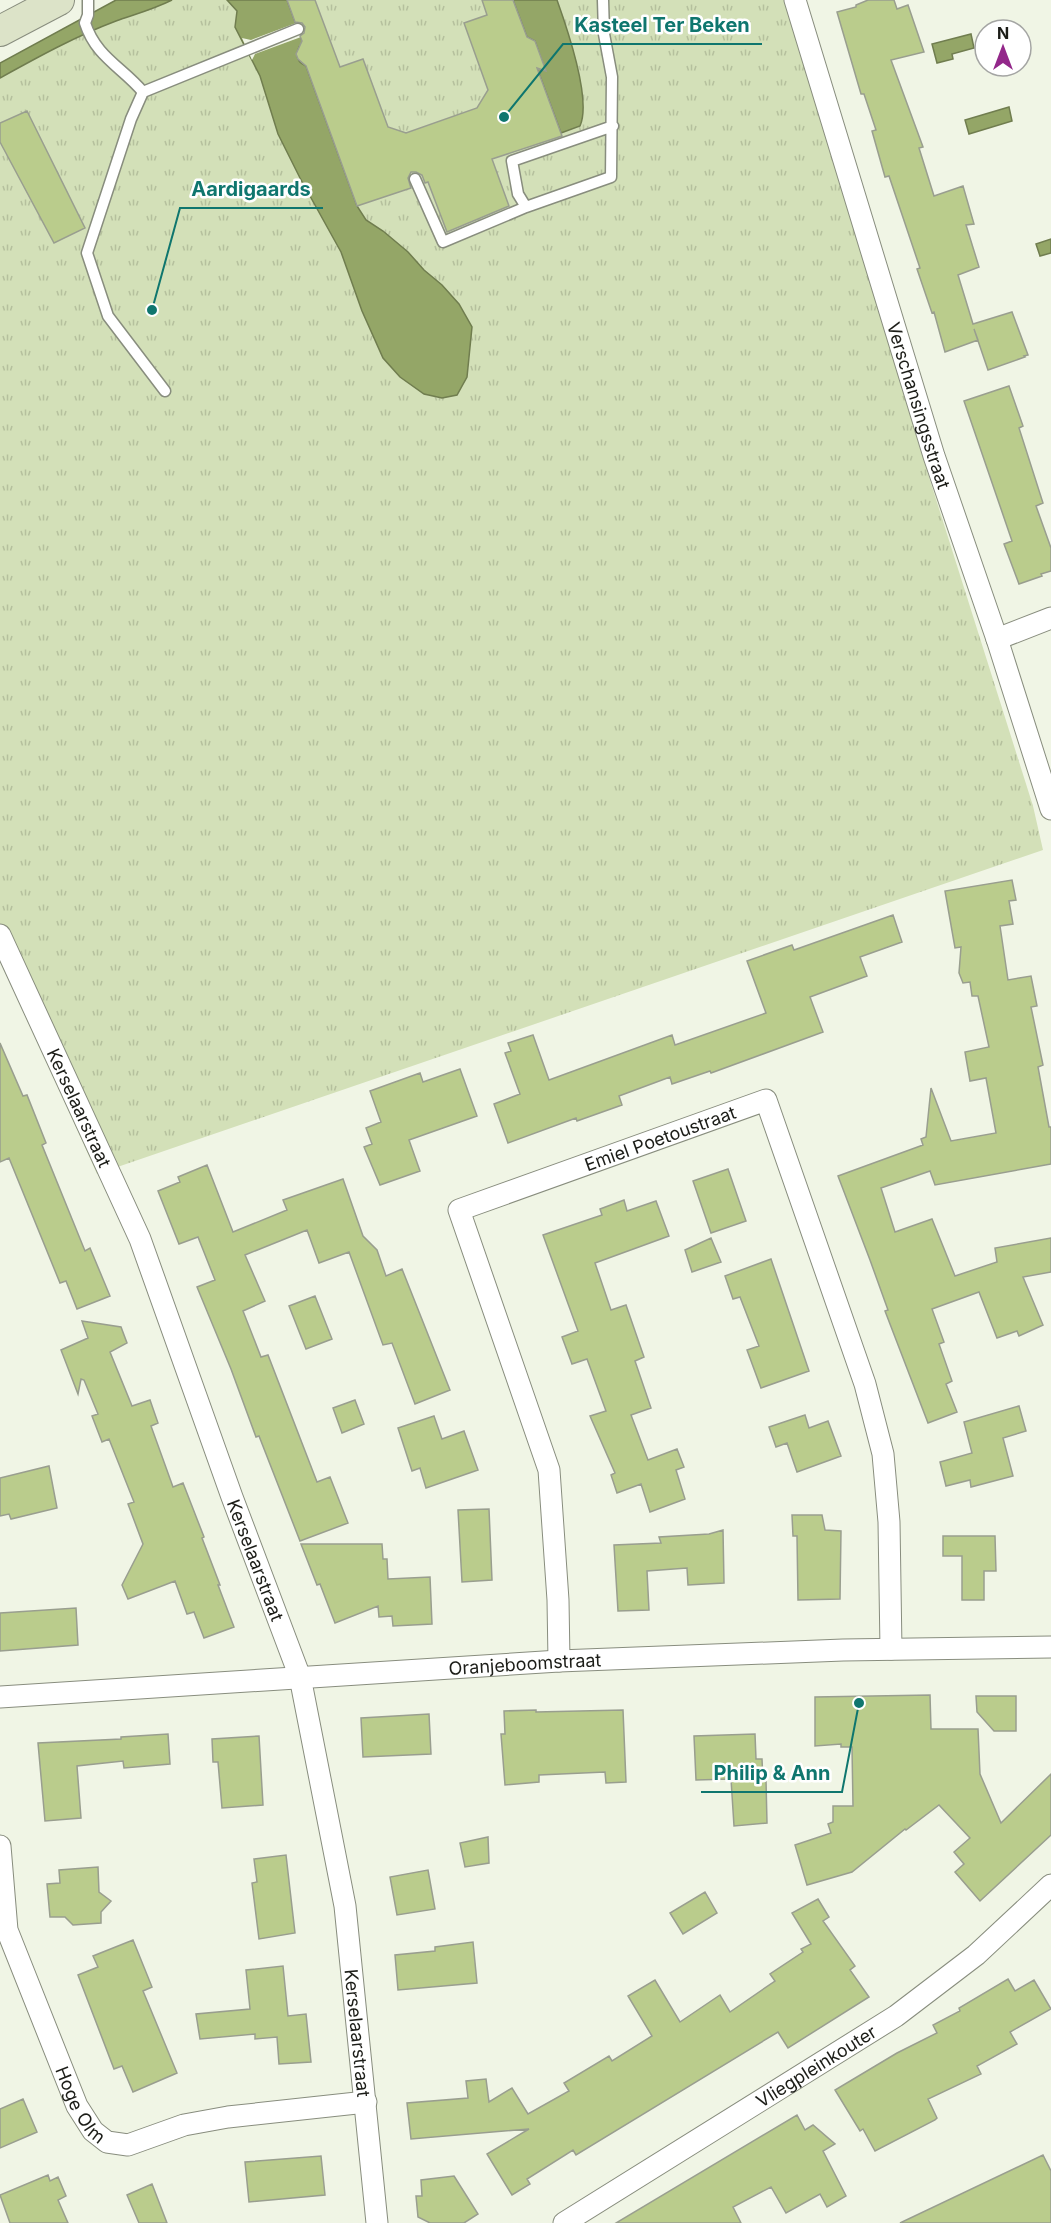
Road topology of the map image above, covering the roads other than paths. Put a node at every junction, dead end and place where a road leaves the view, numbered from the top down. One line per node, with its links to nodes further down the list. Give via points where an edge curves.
1 (59, 0): 6 (street)
2 (88, 0): 7 (lane, via 85,23 90,39)
3 (603, 0): 8 (lane)
4 (795, 0): 13 (street, Verschansingsstraat, via 934,456)
5 (298, 29): 7 (lane)
6 (0, 31)
7 (144, 92): 11 (lane, via 131,119 87,252 108,316)
8 (613, 126): 10 (lane, via 611,177); 10 (lane, via 512,161 518,194)
9 (415, 179): 10 (lane, via 443,242)
10 (526, 207)
11 (165, 391)
12 (1051, 618): 13 (street)
13 (997, 639): 14 (street, Verschansingsstraat)
14 (1051, 805)
15 (0, 934): 19 (street, Kerselaarstraat, via 140,1239)
16 (1051, 1647): 17 (street, Oranjeboomstraat)
17 (891, 1649): 18 (street, Oranjeboomstraat); 18 (street, Emiel Poetoustraat, via 884,1454 866,1384 766,1100 459,1210 549,1470)
18 (559, 1661): 19 (street, Oranjeboomstraat)
19 (300, 1677): 20 (street, Oranjeboomstraat); 23 (street, Kerselaarstraat, via 345,1906)
20 (0, 1697)
21 (0, 1846): 23 (street, Hoge Olm, via 7,1930 77,2106 93,2131 107,2142 128,2145 184,2125 228,2117)
22 (1051, 1885): 25 (street, Vliegpleinkouter, via 975,1955 896,2016)
23 (366, 2102): 24 (street, Kerselaarstraat)
24 (377, 2223)
25 (564, 2223)

